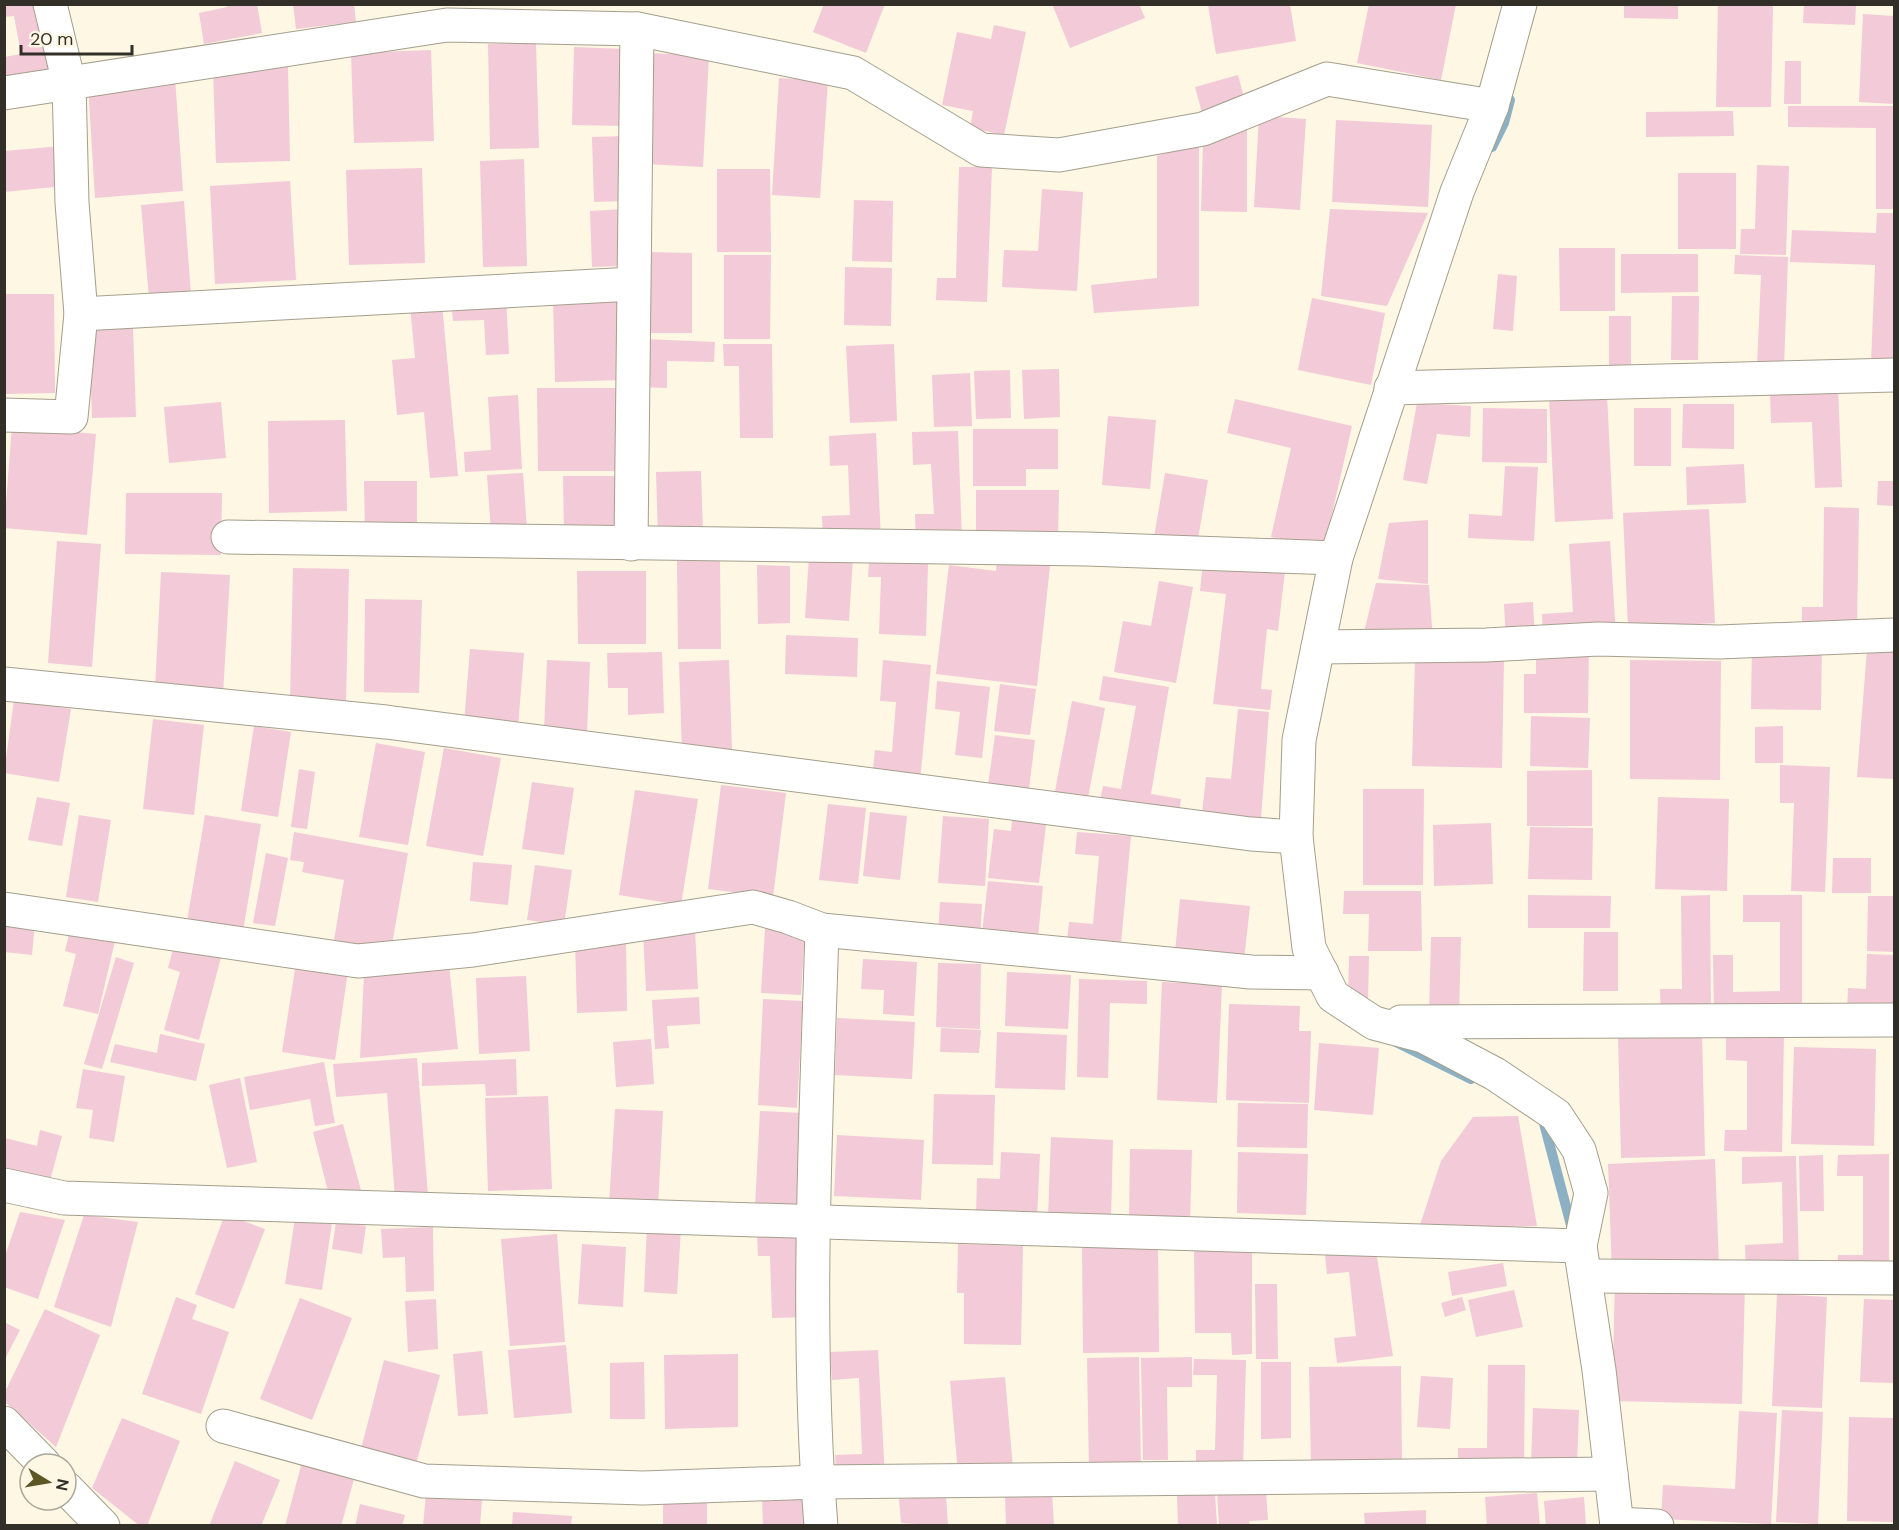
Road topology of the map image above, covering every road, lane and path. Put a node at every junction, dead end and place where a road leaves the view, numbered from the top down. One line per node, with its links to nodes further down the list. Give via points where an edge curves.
1 (50, 4): 5 (street)
2 (1520, 4): 7 (street)
3 (436, 14): 4 (street); 5 (street)
4 (637, 29): 7 (street, via 853,73 981,150 1059,155 1203,129 1327,79); 8 (street)
5 (69, 83): 6 (street); 9 (street, via 72,203)
6 (4, 93)
7 (1492, 106): 11 (street, via 1457,192)
8 (633, 284): 9 (street); 14 (street)
9 (81, 314): 12 (street, via 71,417)
10 (1894, 375): 11 (street)
11 (1391, 388): 15 (street)
12 (4, 415)
13 (228, 537): 14 (street)
14 (631, 544): 15 (street, via 1087,549)
15 (1336, 558): 17 (street)
16 (1894, 635): 17 (street, via 1719,642 1598,639)
17 (1318, 647): 19 (street, via 1299,740)
18 (4, 684): 19 (street, via 386,722)
19 (1296, 837): 22 (street, via 1309,948)
20 (4, 909): 21 (street, via 358,961 473,950 753,907)
21 (822, 930): 22 (street, via 1251,972); 26 (street)
22 (1322, 973): 24 (street, via 1333,996)
23 (1894, 1020): 24 (street)
24 (1374, 1023): 27 (street, via 1423,1036 1495,1074 1556,1115 1579,1150 1591,1194)
25 (4, 1185): 26 (street, via 64,1198)
26 (813, 1222): 27 (street); 33 (street)
27 (1583, 1261): 28 (street); 32 (street)
28 (1894, 1278)
29 (4, 1423): 31 (street)
30 (223, 1426): 33 (street, via 424,1481 643,1488)
31 (32, 1452)
32 (1611, 1474): 33 (street); 35 (street)
33 (818, 1482): 37 (street)
34 (78, 1509): 36 (street)
35 (1617, 1525): 38 (street)
36 (103, 1526)
37 (821, 1526)
38 (1657, 1526)

